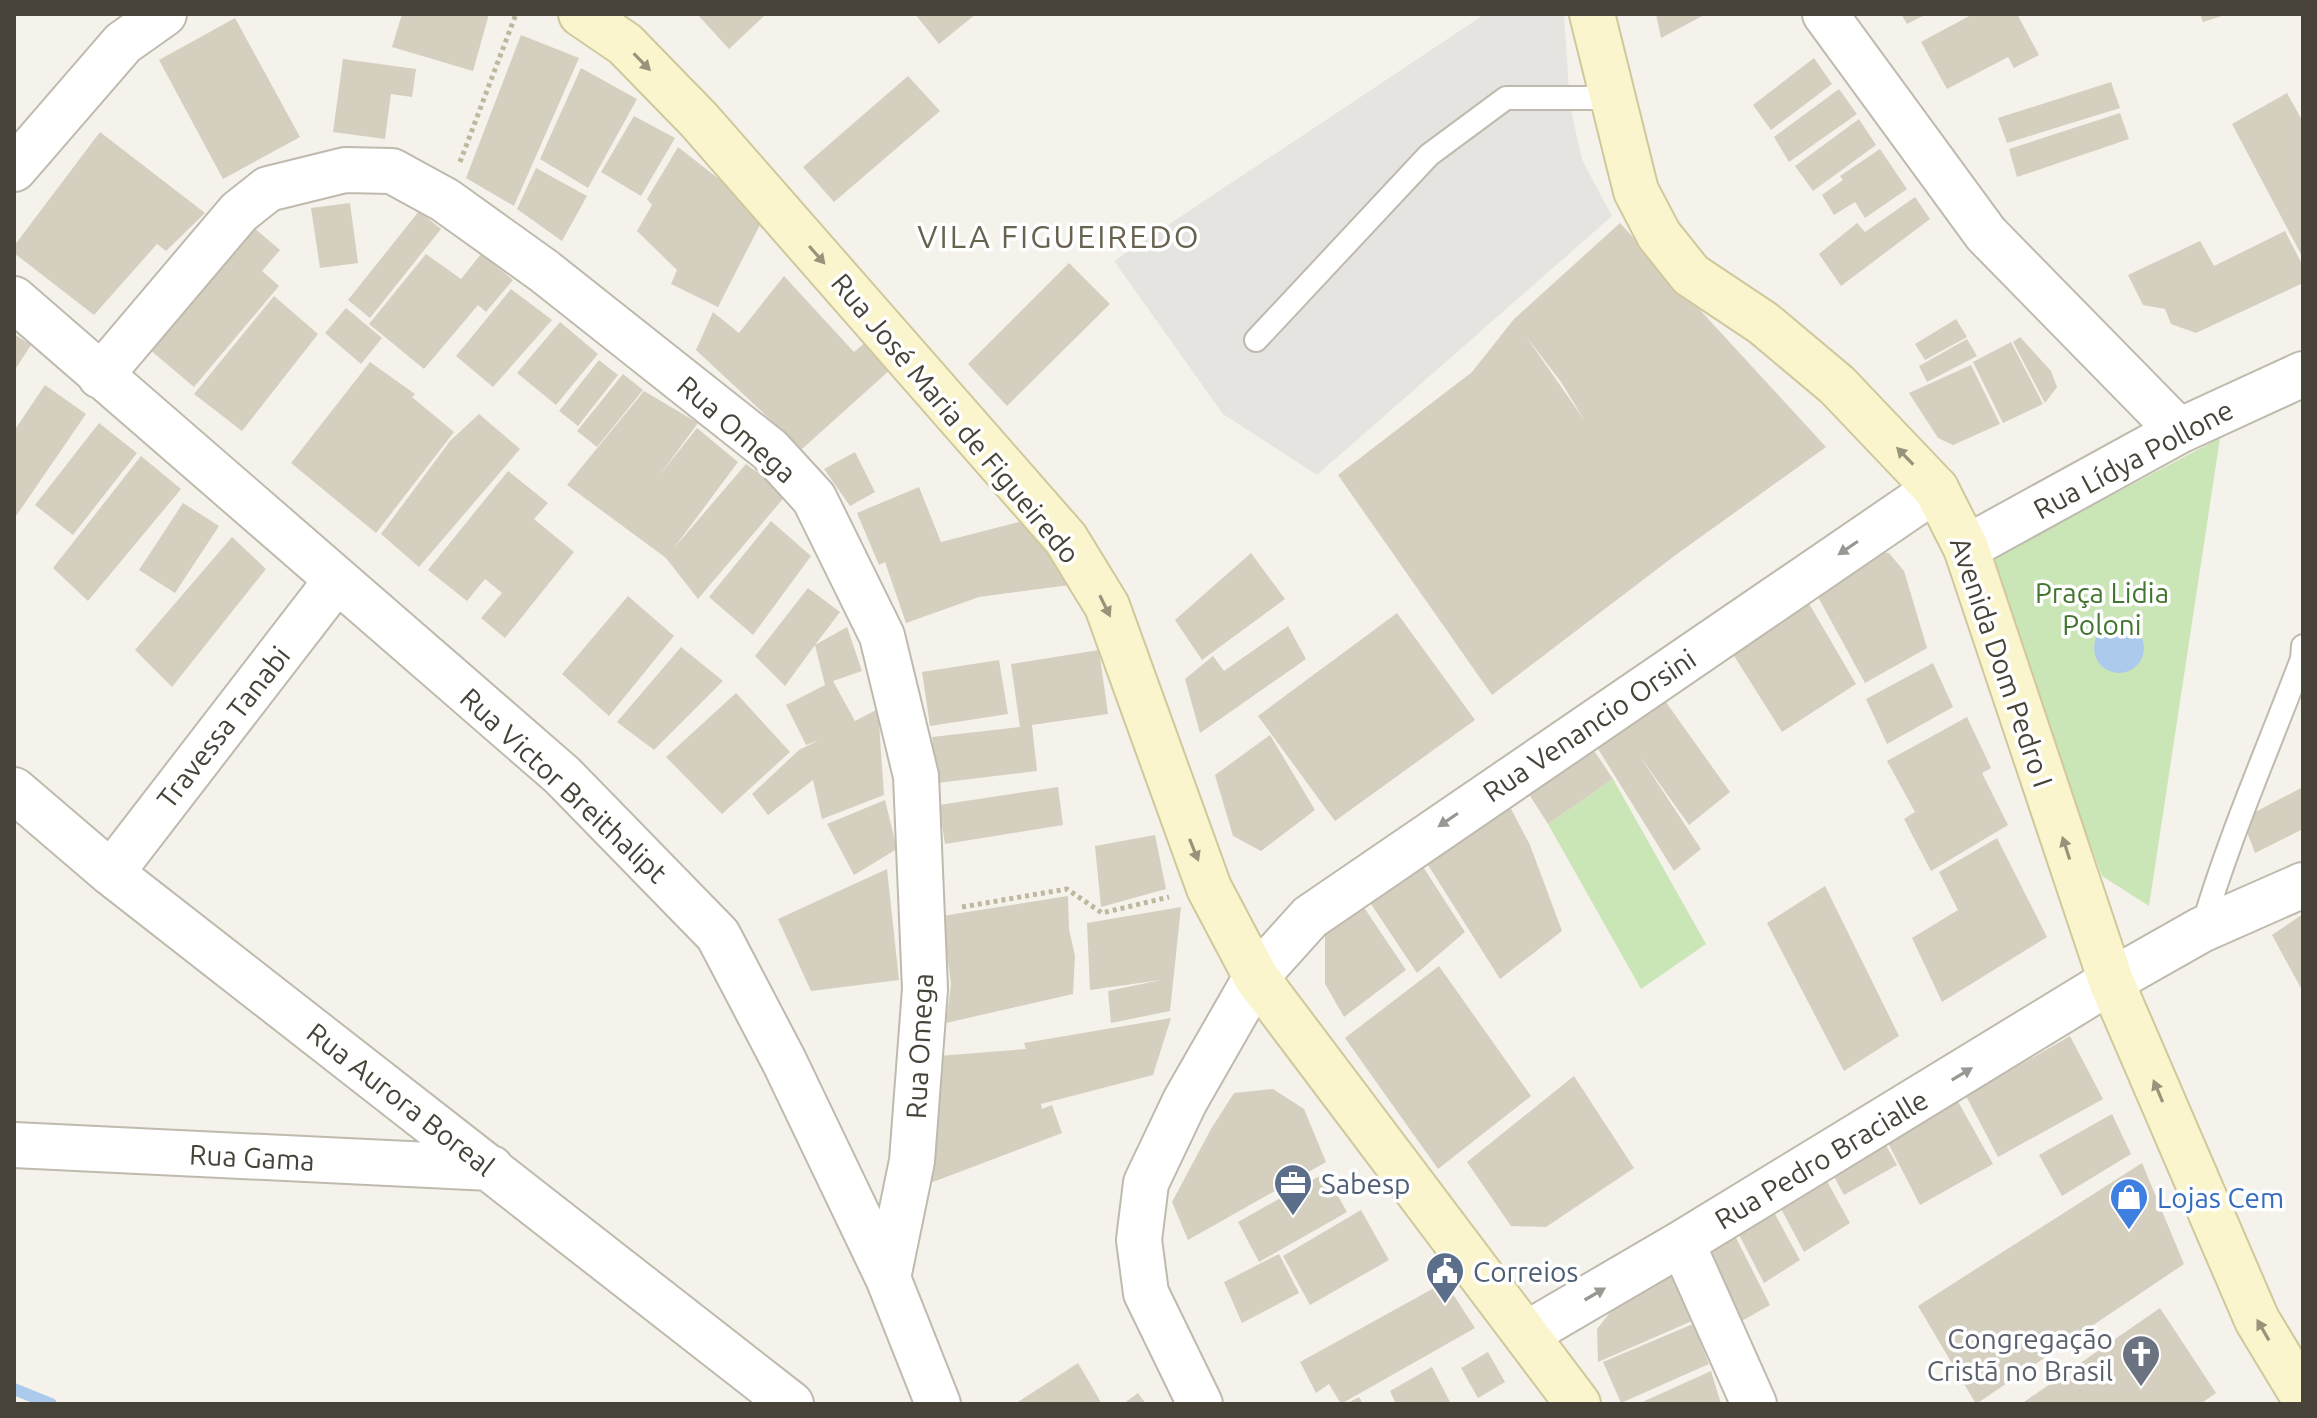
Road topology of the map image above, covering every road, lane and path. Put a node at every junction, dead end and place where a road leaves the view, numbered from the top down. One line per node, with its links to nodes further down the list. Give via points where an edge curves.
1 (164, 14): 7 (street, via 123,43)
2 (516, 14): 8 (path)
3 (581, 14): 21 (main road, Rua José Maria de Figueiredo, one-way to 21, via 625,44 699,120 1066,539 1107,606)
4 (1592, 14): 6 (main road, Avenida Dom Pedro I)
5 (1825, 14): 13 (street, via 1986,234)
6 (1610, 98): 10 (lane, via 1506,98 1429,155); 14 (main road, Avenida Dom Pedro I, one-way to 6, via 1837,385 1763,323 1691,275 1659,235 1636,191)
7 (14, 169)
8 (445, 200): 12 (street, Rua Omega, via 392,171 345,170 268,189 239,212); 22 (street, Rua Omega, via 544,271 770,450 814,498 882,636 916,776)
9 (14, 299): 12 (street, Rua Victor Breithalipt)
10 (1256, 340)
11 (2303, 374): 13 (street, Rua Lídya Pollone)
12 (100, 376): 16 (street, Rua Victor Breithalipt)
13 (2179, 431): 15 (street, Rua Lídya Pollone)
14 (1936, 489): 15 (main road, Avenida Dom Pedro I); 24 (street, Rua Venancio Orsini, one-way to 24, via 1332,901 1310,917)
15 (1966, 548): 25 (main road, Avenida Dom Pedro I, one-way to 15)
16 (336, 581): 19 (street, Travessa Tanabi); 29 (street, Rua Victor Breithalipt, via 562,775 718,935)
17 (2303, 646): 23 (lane, via 2223,856)
18 (14, 790): 19 (street, Rua Aurora Boreal)
19 (111, 873): 27 (street, Rua Aurora Boreal)
20 (2303, 885): 23 (street, Rua Pedro Bracialle)
21 (1209, 888): 22 (path, via 1102,913 1067,889); 24 (main road, Rua José Maria de Figueiredo)
22 (922, 915): 29 (street, Rua Omega, via 925,989 912,1161)
23 (2201, 930): 25 (street, Rua Pedro Bracialle)
24 (1256, 977): 30 (main road, Rua José Maria de Figueiredo); 34 (street, Rua Venancio Orsini, via 1185,1101 1146,1183 1140,1226 1146,1293)
25 (2111, 981): 28 (street, Rua Pedro Bracialle, one-way to 25); 31 (main road, Avenida Dom Pedro I, one-way to 25, via 2257,1320)
26 (14, 1145): 27 (street, Rua Gama)
27 (491, 1168): 32 (street, Rua Aurora Boreal)
28 (1682, 1243): 30 (street, Rua Pedro Bracialle, one-way to 28); 36 (street)
29 (888, 1278): 33 (street, Rua Victor Breithalipt)
30 (1528, 1333): 35 (main road, Rua José Maria de Figueiredo)
31 (2303, 1396)
32 (791, 1404)
33 (938, 1404)
34 (1200, 1404)
35 (1578, 1404)
36 (1754, 1404)

